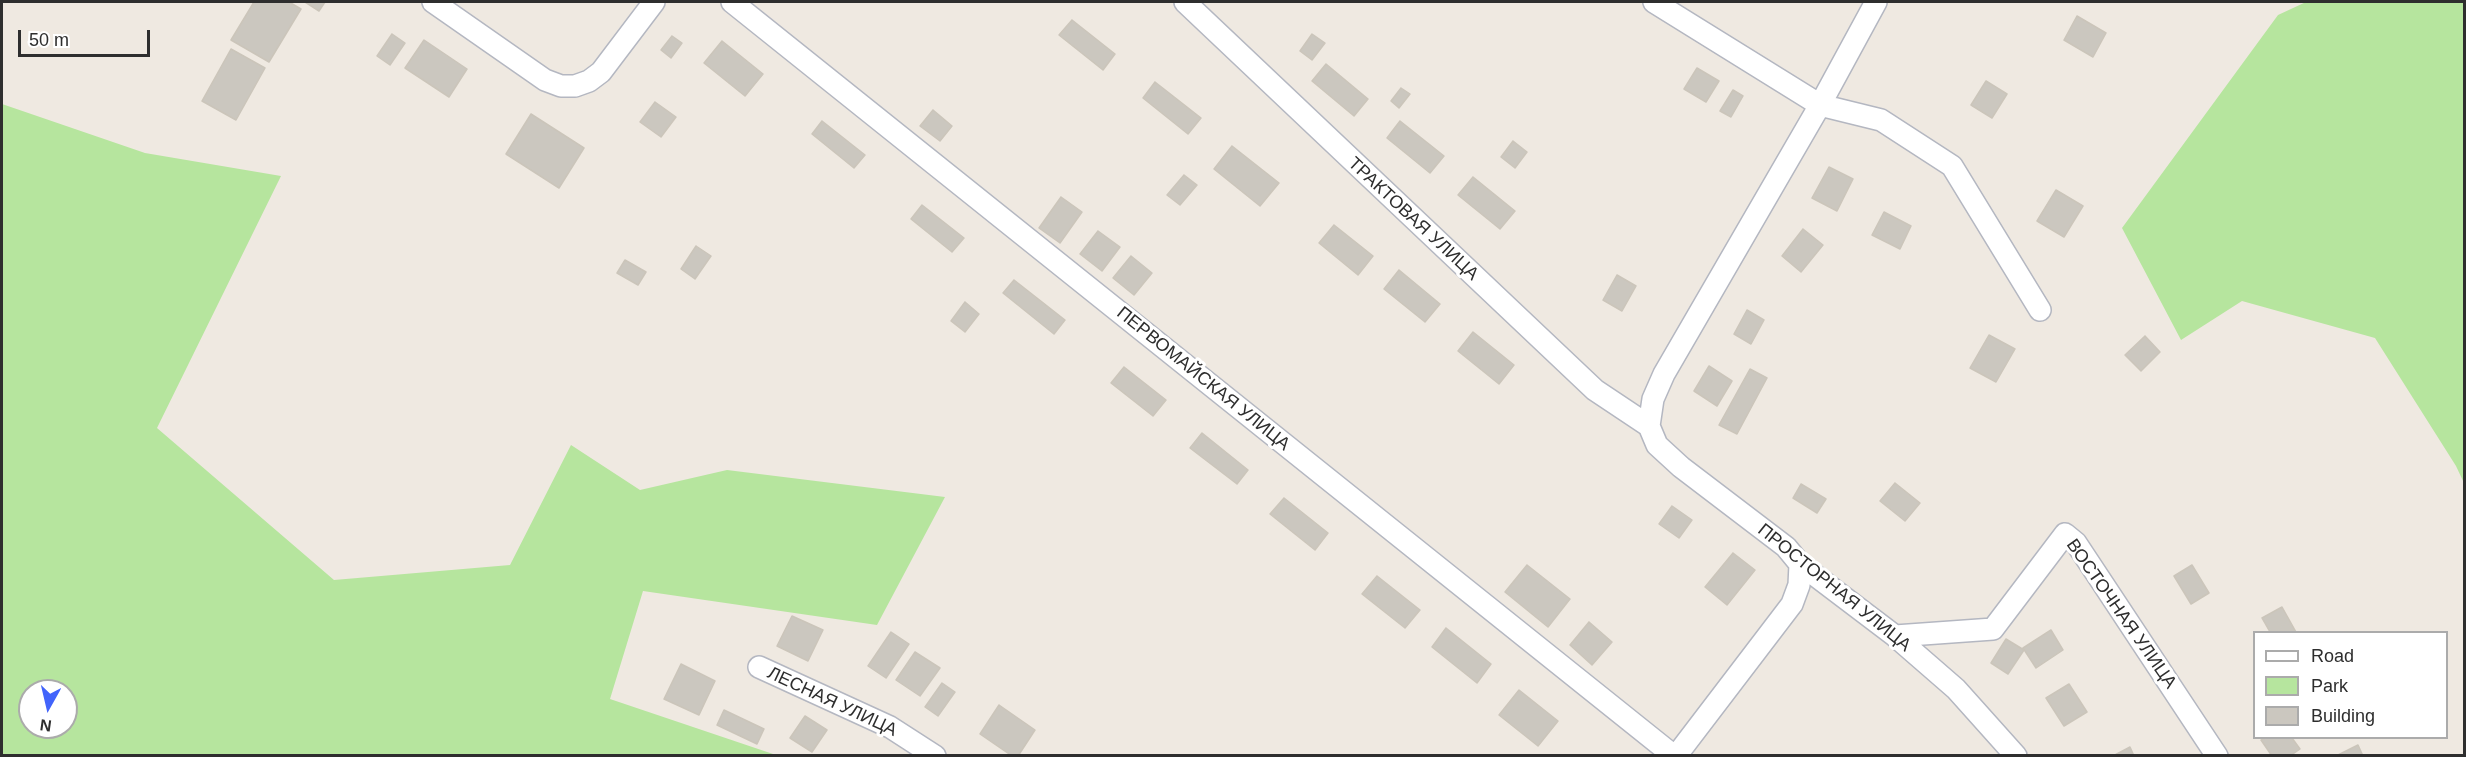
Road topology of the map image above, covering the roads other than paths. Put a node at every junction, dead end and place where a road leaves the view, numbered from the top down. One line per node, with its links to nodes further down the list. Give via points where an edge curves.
1 (433, 2): 2 (street, via 545,80 575,86 601,72)
2 (654, 2)
3 (732, 2): 14 (street, ПЕРВОМАЙСКАЯ УЛИЦА)
4 (1185, 2): 9 (street, ТРАКТОВАЯ УЛИЦА, via 1595,390)
5 (1654, 2): 7 (street)
6 (1876, 2): 7 (street)
7 (1820, 105): 8 (street, via 1881,120 1952,166); 9 (street, via 1664,374 1653,399)
8 (2040, 310)
9 (1649, 426): 10 (street, ПРОСТОРНАЯ УЛИЦА, via 1657,445 1681,467 1786,547)
10 (1800, 564): 11 (street, ПРОСТОРНАЯ УЛИЦА); 14 (street, via 1799,585 1792,604)
11 (1895, 636): 15 (street, ПРОСТОРНАЯ УЛИЦА, via 1956,689); 16 (street, ВОСТОЧНАЯ УЛИЦА, via 1993,628 2065,534 2076,543)
12 (759, 667): 13 (street, ЛЕСНАЯ УЛИЦА, via 890,727)
13 (935, 756)
14 (1675, 756)
15 (2016, 756)
16 (2217, 756)

